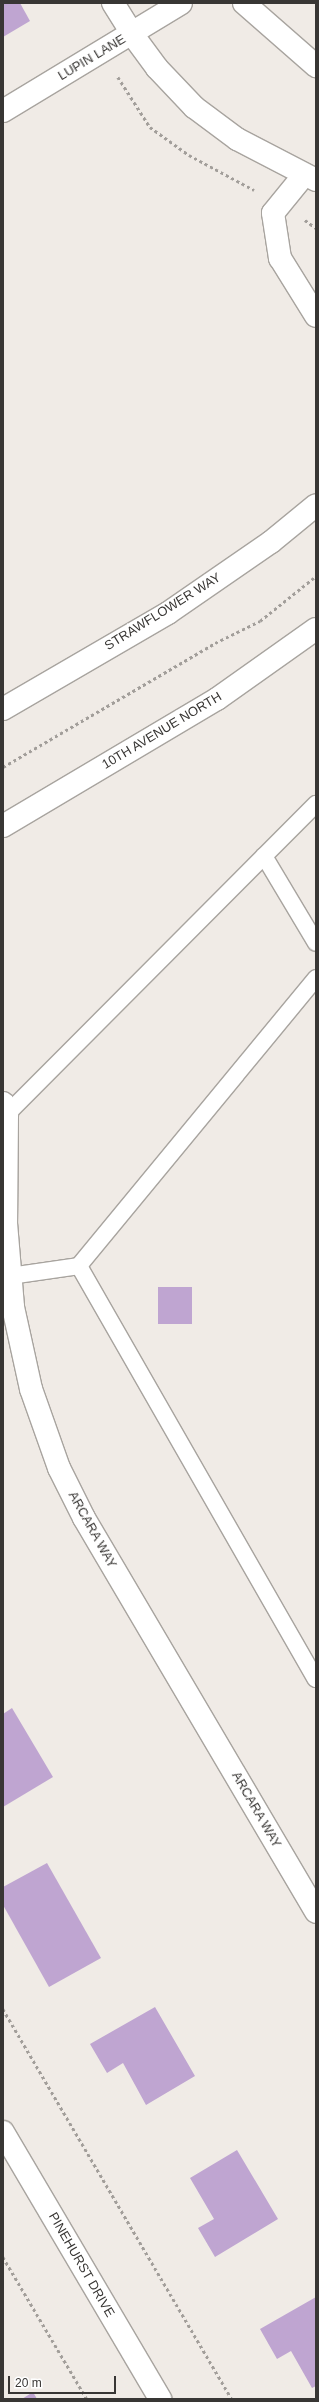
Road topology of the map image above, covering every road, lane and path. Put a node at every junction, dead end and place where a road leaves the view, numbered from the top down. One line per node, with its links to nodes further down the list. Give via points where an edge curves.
1 (113, 3): 4 (street)
2 (181, 3): 4 (street, LUPIN LANE)
3 (244, 3): 5 (street)
4 (132, 34): 6 (street, LUPIN LANE); 7 (street, via 157,68 194,107 237,139)
5 (316, 66)
6 (3, 111)
7 (310, 177): 8 (street, via 273,213 280,258)
8 (316, 316)
9 (316, 505): 12 (street, STRAWFLOWER WAY, via 271,542 168,613)
10 (316, 576): 13 (path, via 260,621 215,642)
11 (316, 629): 15 (street, 10TH AVENUE NORTH, via 217,699)
12 (3, 709)
13 (3, 767)
14 (316, 804): 16 (lane)
15 (3, 826)
16 (264, 856): 17 (lane); 19 (lane)
17 (316, 943)
18 (316, 978): 20 (lane)
19 (5, 1108): 21 (street, ARCARA WAY, via 6,1223)
20 (79, 1266): 21 (lane); 22 (lane)
21 (10, 1276): 23 (street, ARCARA WAY, via 13,1307 31,1389 59,1468 84,1518)
22 (316, 1679)
23 (316, 1912)
24 (3, 2009): 29 (path)
25 (3, 2132): 28 (street, PINEHURST DRIVE)
26 (3, 2257): 27 (path)
27 (86, 2399)
28 (160, 2399)
29 (232, 2399)

